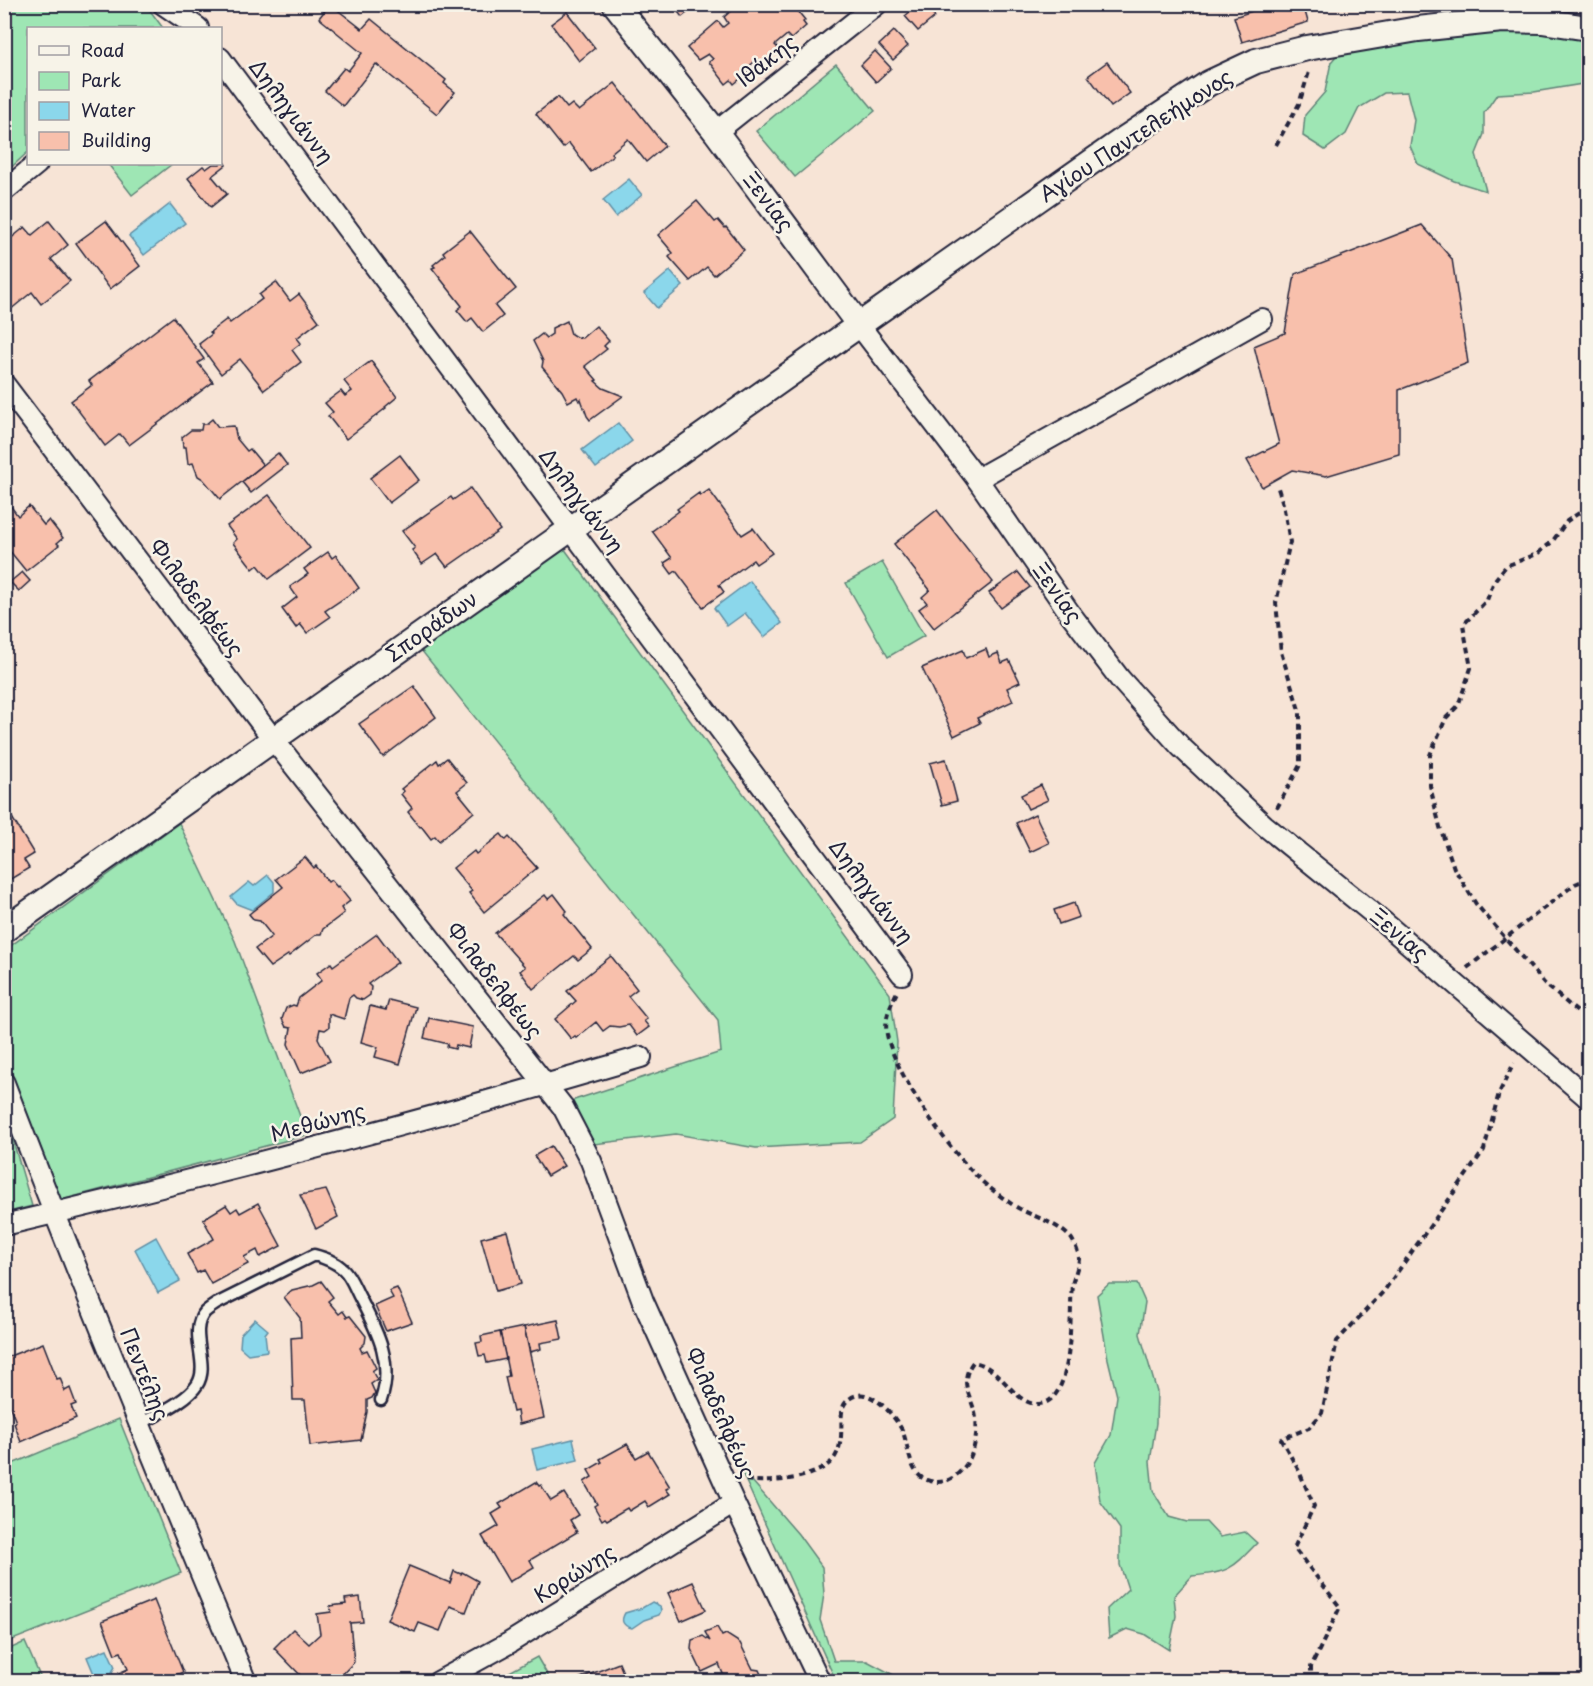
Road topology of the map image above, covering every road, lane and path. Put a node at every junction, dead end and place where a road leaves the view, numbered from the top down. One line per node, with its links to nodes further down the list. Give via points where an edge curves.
1 (163, 4): 5 (street)
2 (191, 4): 6 (street)
3 (615, 4): 10 (street, Ξενίας)
4 (877, 4): 10 (street, Ιθάκης)
5 (197, 27)
6 (198, 27)
7 (1588, 28): 8 (street, Αγίου Παντελεήμονος, via 1502,20)
8 (1306, 48): 11 (path, via 1309,74 1299,104); 15 (street, Αγίου Παντελεήμονος, via 1256,61 1209,83)
9 (222, 61): 20 (street, Δηληγιάννη)
10 (716, 132): 15 (street, Ξενίας)
11 (1276, 145)
12 (36, 165): 13 (street)
13 (4, 190)
14 (1262, 319): 17 (street)
15 (859, 325): 17 (street, Ξενίας); 20 (street, Σποράδων)
16 (4, 384): 21 (street, Φιλαδελφέως)
17 (977, 479): 22 (street, Ξενίας, via 1120,679 1181,747)
18 (1277, 485): 22 (path, via 1290,542 1276,603 1281,652 1300,713 1300,765 1284,798)
19 (1588, 507): 25 (path, via 1567,521 1552,542 1537,554 1506,566 1486,600 1464,625 1472,668 1458,706 1446,718 1430,755 1430,786 1454,868)
20 (571, 528): 21 (street, Σποράδων); 26 (street, Δηληγιάννη)
21 (273, 739): 24 (street, Σποράδων); 32 (street, Φιλαδελφέως)
22 (1264, 825): 27 (street, Ξενίας)
23 (1588, 879): 25 (path, via 1575,884)
24 (4, 930)
25 (1504, 939): 27 (path); 28 (path, via 1545,984)
26 (902, 974): 38 (path, via 886,1012 887,1039 915,1093 959,1159 988,1187 1072,1239 1079,1257 1072,1285 1071,1345 1064,1375 1053,1399 1040,1405 1026,1403 994,1371 973,1362 967,1370 966,1391 976,1417 976,1441 969,1461 955,1476 939,1484 924,1480 914,1469 902,1430 876,1399 861,1394 850,1398 843,1407 835,1458 821,1469 803,1477 779,1480)
27 (1452, 980): 29 (street, Ξενίας)
28 (1588, 1021)
29 (1525, 1042): 33 (street, Ξενίας); 43 (path, via 1499,1093 1484,1150 1384,1291 1337,1341 1322,1413 1309,1428 1281,1439 1314,1506 1294,1548 1340,1607 1311,1667)
30 (641, 1057): 32 (street, Μεθώνης)
31 (4, 1083): 34 (street, Πεντέλης)
32 (546, 1085): 34 (street, Μεθώνης, via 291,1155); 38 (street, Φιλαδελφέως, via 563,1107 591,1161 643,1301)
33 (1588, 1098)
34 (54, 1214): 35 (street, Μεθώνης); 37 (street, Πεντέλης)
35 (4, 1225)
36 (381, 1400): 37 (lane, via 386,1387 379,1335 346,1271 332,1260 314,1255 205,1312 199,1322 202,1373 197,1385 188,1395)
37 (139, 1425): 40 (street, Πεντέλης)
38 (722, 1476): 39 (street, Φιλαδελφέως)
39 (734, 1503): 41 (street, Κορώνης, via 509,1643); 42 (street, Φιλαδελφέως)
40 (246, 1682)
41 (438, 1682)
42 (820, 1682)
43 (1311, 1682)

